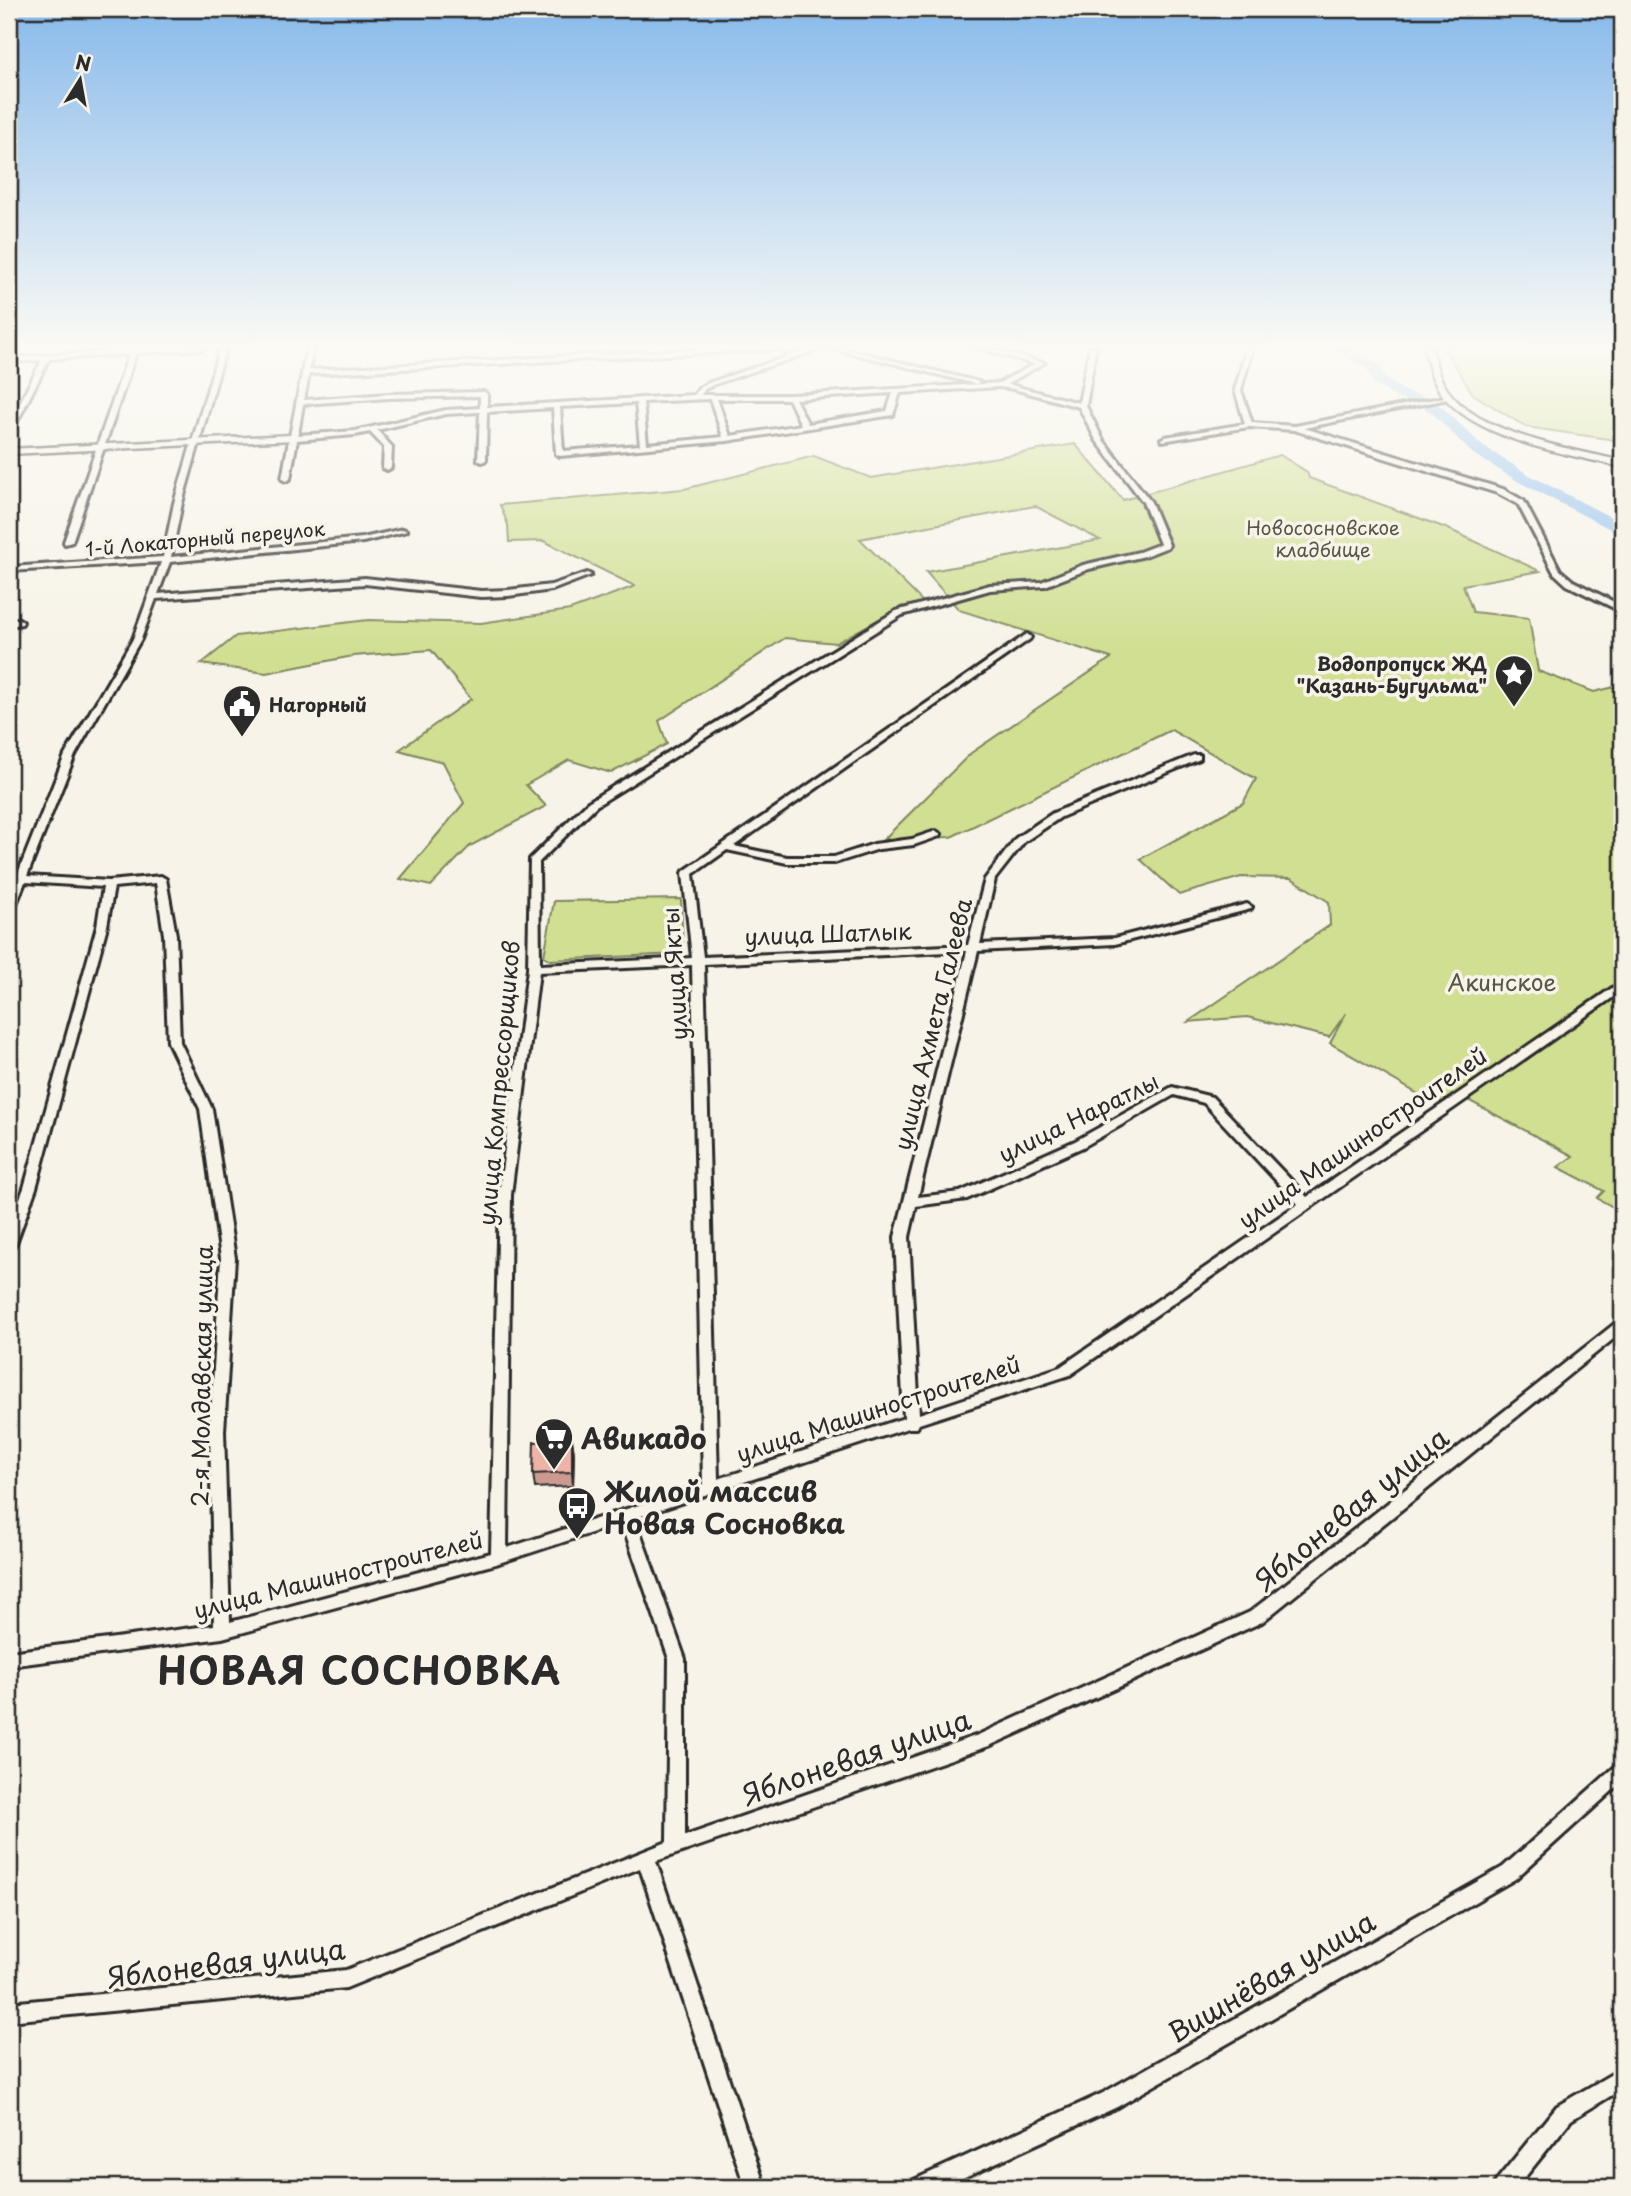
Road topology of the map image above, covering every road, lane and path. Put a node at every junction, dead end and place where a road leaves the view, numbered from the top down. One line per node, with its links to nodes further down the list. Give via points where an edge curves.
1 (56, 449): 12 (street)
2 (101, 449): 18 (street)
3 (195, 449): 19 (street)
4 (290, 449): 16 (street)
5 (388, 449): 15 (street)
6 (482, 449): 13 (street)
7 (560, 449): 8 (street, via 560,454)
8 (614, 449)
9 (1107, 449): 34 (street, улица Компрессорщиков, via 1146,502 1164,545 1042,584 990,588 899,613 592,804 534,861)
10 (1365, 449): 23 (street, via 1500,491 1521,503 1557,571 1570,583)
11 (1570, 449): 14 (street)
12 (9, 452)
13 (482, 460)
14 (1622, 464)
15 (387, 468)
16 (286, 479)
17 (403, 531): 19 (street, 1-й Локаторный переулок, via 363,540)
18 (68, 542)
19 (166, 560): 20 (street, 1-й Локаторный переулок); 22 (street)
20 (9, 569)
21 (587, 575): 22 (street, via 552,587 508,593 365,581)
22 (151, 597): 28 (street, via 137,639 71,755)
23 (1622, 609)
24 (1027, 637): 27 (street, улица Якты)
25 (1197, 757): 32 (street, улица Ахмета Галеева, via 1057,815 1020,840 990,879)
26 (936, 834): 27 (street, via 835,860 787,860)
27 (726, 847): 33 (street, улица Якты, via 688,873)
28 (22, 879): 29 (street); 31 (street)
29 (109, 884): 38 (street, via 102,926 34,1174); 44 (street, 2-я Молдавская улица, via 161,879 170,935 174,1042 206,1109 228,1258 217,1432)
30 (1247, 907): 32 (street, улица Шатлык, via 1115,941)
31 (9, 909)
32 (971, 948): 33 (street, улица Шатлык); 36 (street, улица Ахмета Галеева)
33 (698, 960): 34 (street, улица Шатлык); 41 (street, улица Якты)
34 (534, 969): 43 (street, улица Компрессорщиков, via 506,1195)
35 (1622, 986): 37 (street, улица Машиностроителей)
36 (911, 1202): 37 (street, улица Наратлы, via 962,1196 1079,1144 1172,1091 1208,1100); 40 (street, улица Ахмета Галеева, via 902,1237)
37 (1306, 1204): 40 (street, улица Машиностроителей, via 1065,1371)
38 (9, 1243)
39 (1622, 1325): 47 (street, Яблоневая улица, via 1256,1618 983,1741)
40 (912, 1424): 41 (street, улица Машиностроителей)
41 (711, 1486): 42 (street, улица Машиностроителей)
42 (626, 1516): 43 (street, улица Машиностроителей); 47 (street, via 677,1659)
43 (499, 1557): 44 (street, улица Машиностроителей)
44 (222, 1632): 45 (street, улица Машиностроителей)
45 (9, 1659)
46 (1622, 1772): 52 (street, Вишнёвая улица, via 1509,1873 1110,2100)
47 (676, 1846): 48 (street, Яблоневая улица)
48 (646, 1857): 49 (street, Яблоневая улица, via 346,1979); 51 (street)
49 (9, 2012)
50 (1622, 2078): 53 (street, via 1564,2113)
51 (755, 2187)
52 (921, 2187)
53 (1504, 2187)

